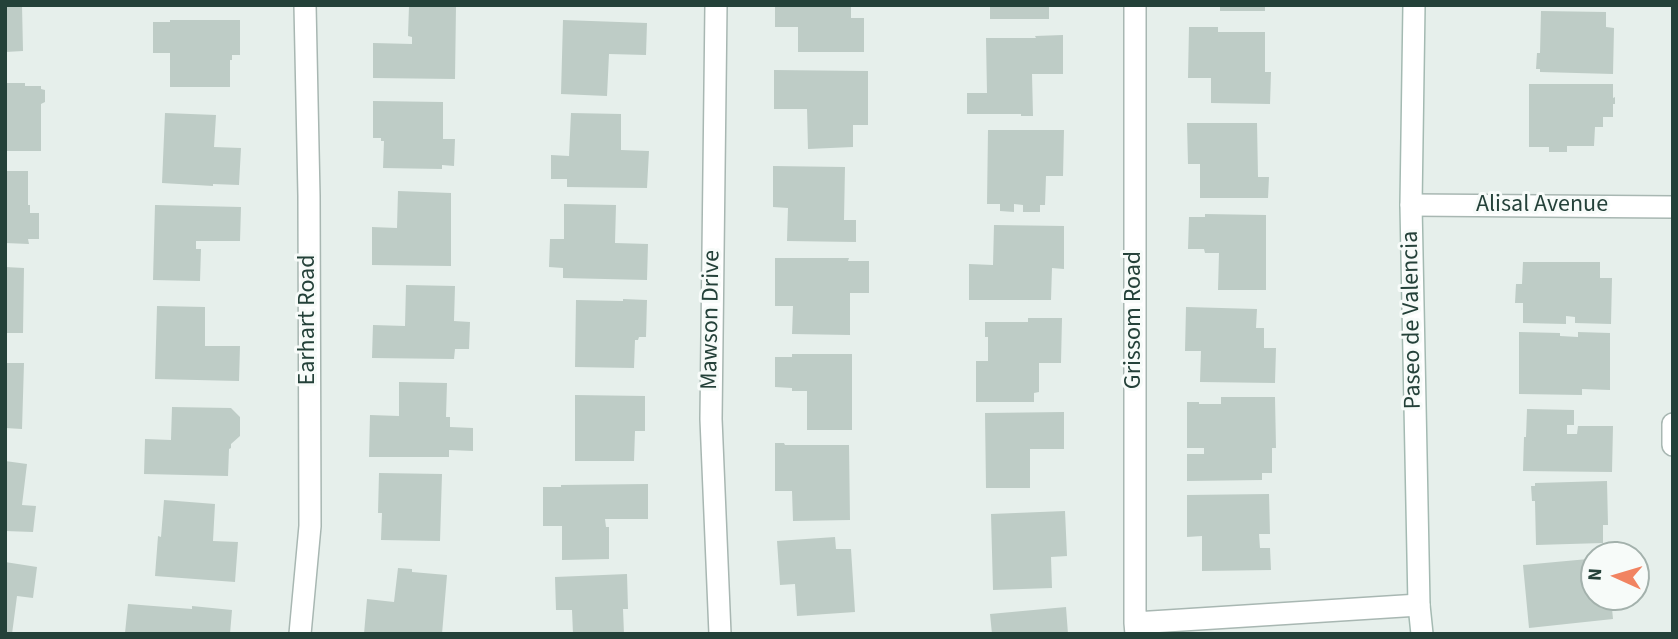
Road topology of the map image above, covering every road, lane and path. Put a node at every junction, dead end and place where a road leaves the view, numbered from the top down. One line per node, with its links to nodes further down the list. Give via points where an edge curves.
1 (305, 5): 11 (street, Earhart Road, via 310,526)
2 (716, 5): 12 (street, Mawson Drive, via 710,419)
3 (1135, 5): 10 (street, Grissom Road)
4 (1414, 5): 5 (street, Paseo de Valencia)
5 (1411, 205): 6 (street, Alisal Avenue); 9 (street, Paseo de Valencia)
6 (1673, 207)
7 (1673, 424): 8 (street)
8 (1673, 443)
9 (1419, 606): 10 (street); 13 (street, Paseo de Valencia)
10 (1135, 628)
11 (300, 634)
12 (720, 634)
13 (1422, 634)

